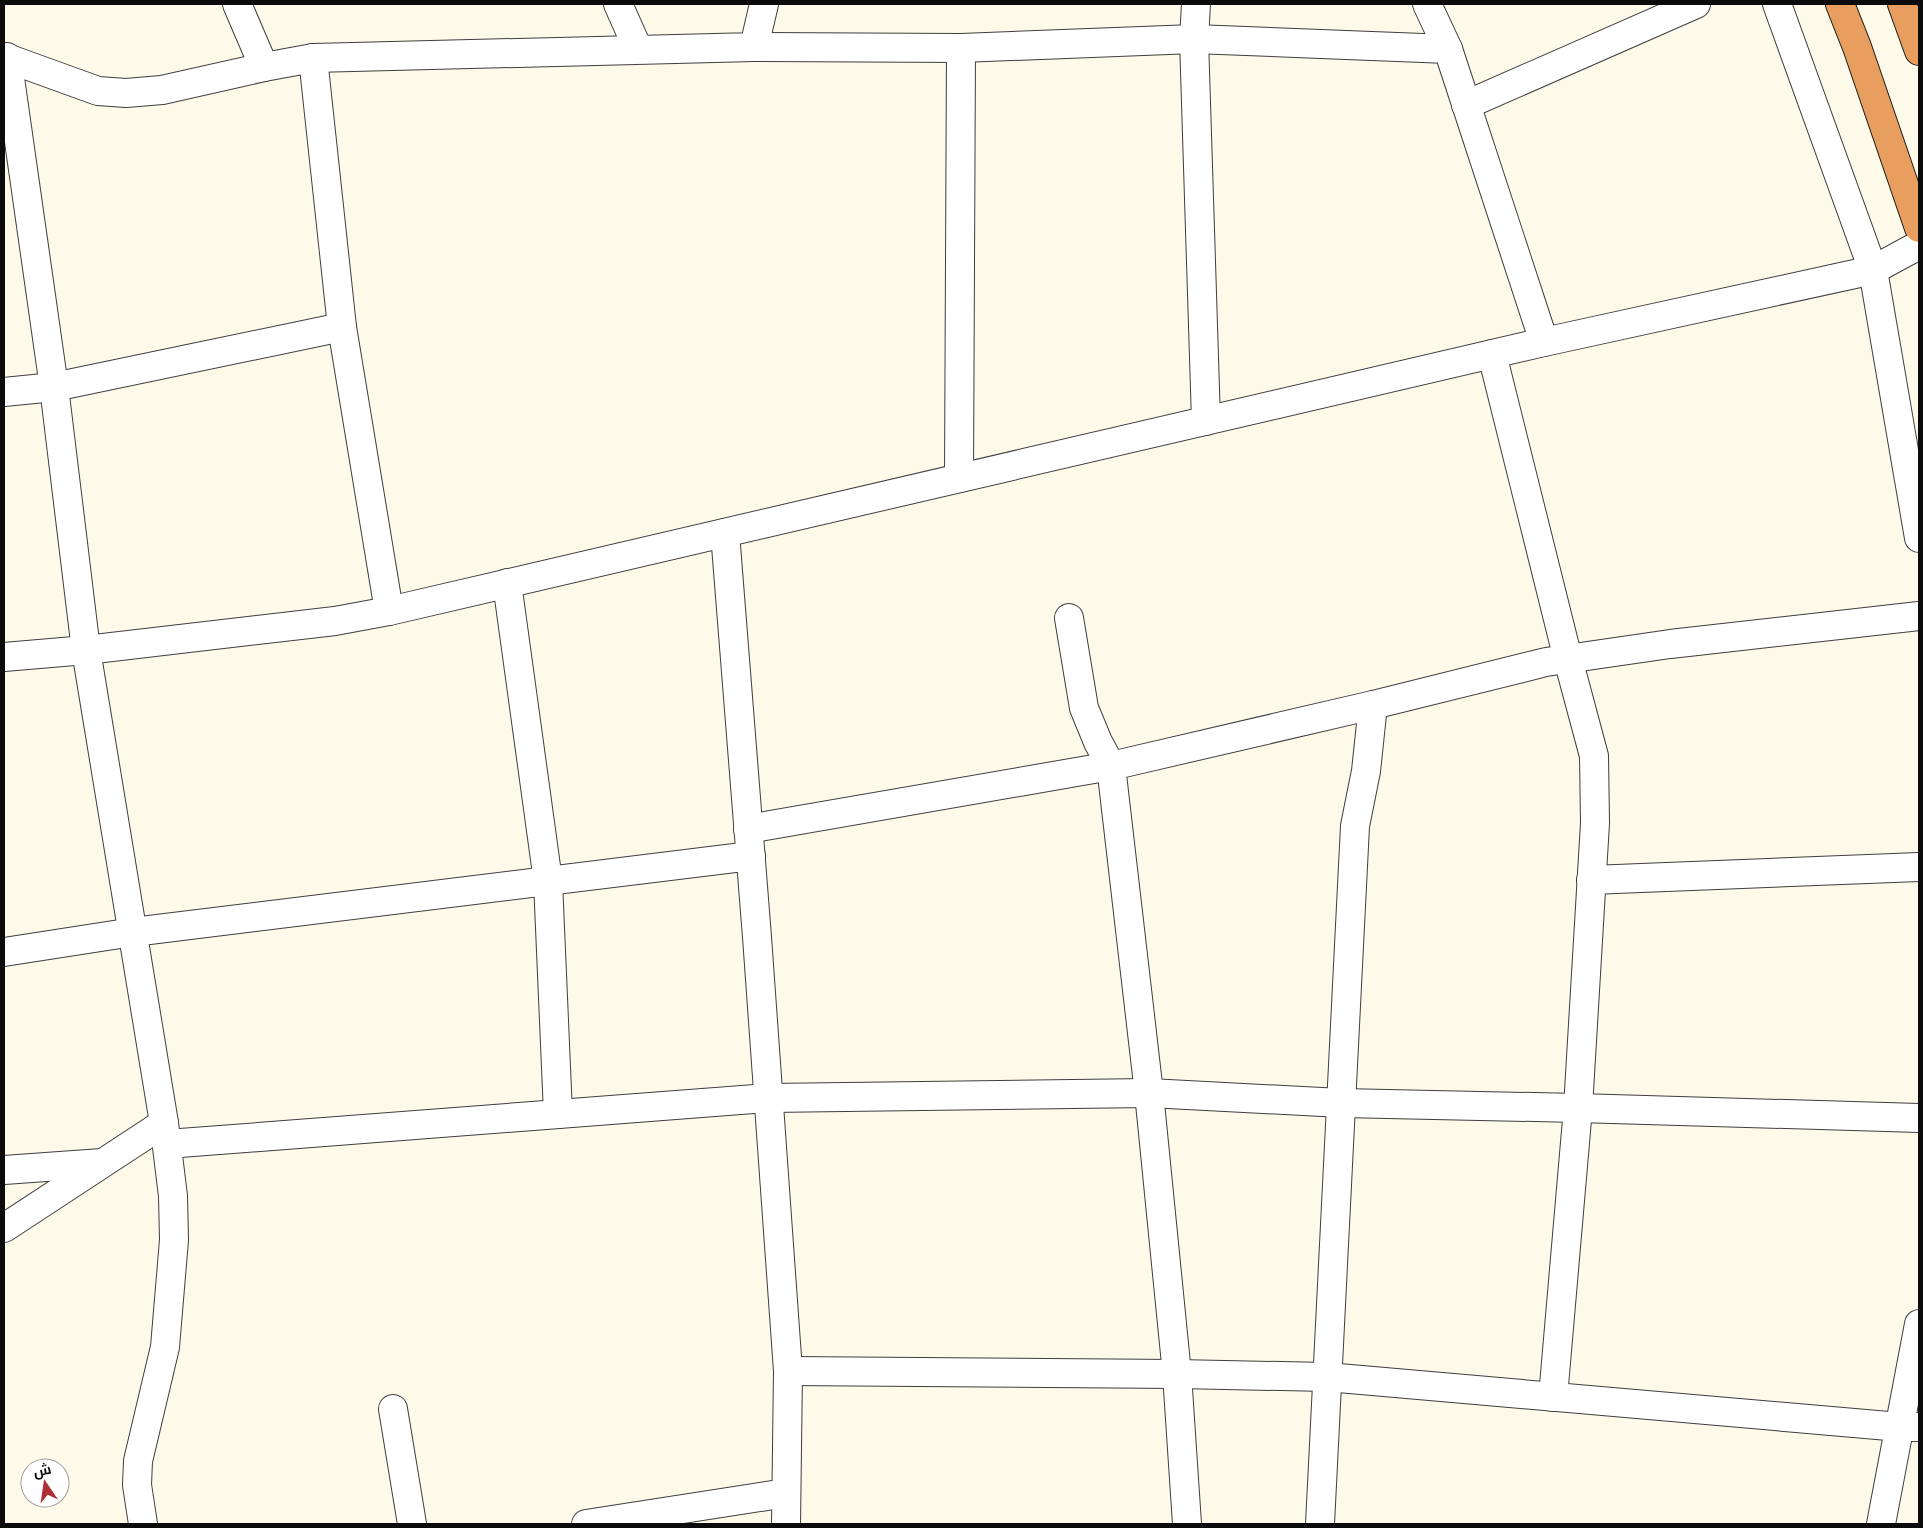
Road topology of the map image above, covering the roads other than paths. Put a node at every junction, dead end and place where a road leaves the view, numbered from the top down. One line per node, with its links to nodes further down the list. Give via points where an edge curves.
1 (237, 4): 18 (street)
2 (618, 4): 13 (street)
3 (764, 4): 11 (street)
4 (1196, 4): 10 (street)
5 (1427, 4): 14 (street)
6 (1696, 4): 19 (street)
7 (1777, 4): 22 (street)
8 (1840, 4): 20 (highway)
9 (1902, 4): 15 (highway)
10 (1194, 39): 12 (street); 14 (street); 28 (street)
11 (754, 47): 12 (street); 13 (street)
12 (961, 48): 29 (street)
13 (638, 49): 17 (street)
14 (1448, 49): 19 (street)
15 (1919, 51)
16 (5, 57): 18 (street, via 98,91 126,93 162,90); 26 (street)
17 (313, 58): 18 (street); 23 (street)
18 (264, 67)
19 (1466, 105): 24 (street)
20 (1919, 228)
21 (1919, 245): 22 (street)
22 (1873, 270): 24 (street); 31 (street)
23 (342, 327): 26 (street); 33 (street)
24 (1544, 342): 25 (street)
25 (1492, 354): 28 (street); 38 (street)
26 (54, 387): 27 (street); 36 (street)
27 (4, 392)
28 (1206, 421): 29 (street)
29 (959, 478): 30 (street)
30 (725, 533): 32 (street); 41 (street)
31 (1919, 538)
32 (507, 583): 33 (street); 45 (street)
33 (389, 611): 36 (street, via 335,621)
34 (1919, 616): 38 (street)
35 (1069, 618): 40 (street, via 1084,708)
36 (86, 650): 37 (street); 46 (street)
37 (4, 657)
38 (1568, 659): 39 (street); 44 (street, via 1594,756 1595,823)
39 (1373, 705): 40 (street); 50 (street, via 1366,771 1355,826)
40 (1111, 766): 41 (street); 48 (street)
41 (748, 829): 42 (street)
42 (751, 856): 45 (street); 49 (street)
43 (1919, 867): 44 (street)
44 (1591, 880): 51 (street)
45 (548, 881): 46 (street); 52 (street)
46 (133, 932): 47 (street); 54 (street)
47 (4, 952)
48 (1149, 1092): 49 (street); 50 (street); 60 (street)
49 (768, 1098): 52 (street); 59 (street)
50 (1341, 1104): 51 (street); 61 (street)
51 (1578, 1108): 53 (street); 62 (street)
52 (558, 1114): 54 (street)
53 (1919, 1118)
54 (165, 1134): 55 (street); 66 (street, via 173,1196 174,1240 166,1347 138,1461 137,1485)
55 (103, 1163): 56 (street); 57 (street)
56 (4, 1170)
57 (4, 1228)
58 (1919, 1324): 64 (street)
59 (788, 1371): 60 (street); 65 (street)
60 (1177, 1374): 61 (street); 70 (street)
61 (1328, 1377): 62 (street); 71 (street)
62 (1553, 1397): 64 (street)
63 (393, 1408): 67 (street)
64 (1910, 1427): 72 (street)
65 (786, 1493): 68 (street); 69 (street)
66 (143, 1524)
67 (412, 1524)
68 (586, 1524)
69 (786, 1524)
70 (1187, 1524)
71 (1320, 1524)
72 (1881, 1524)

